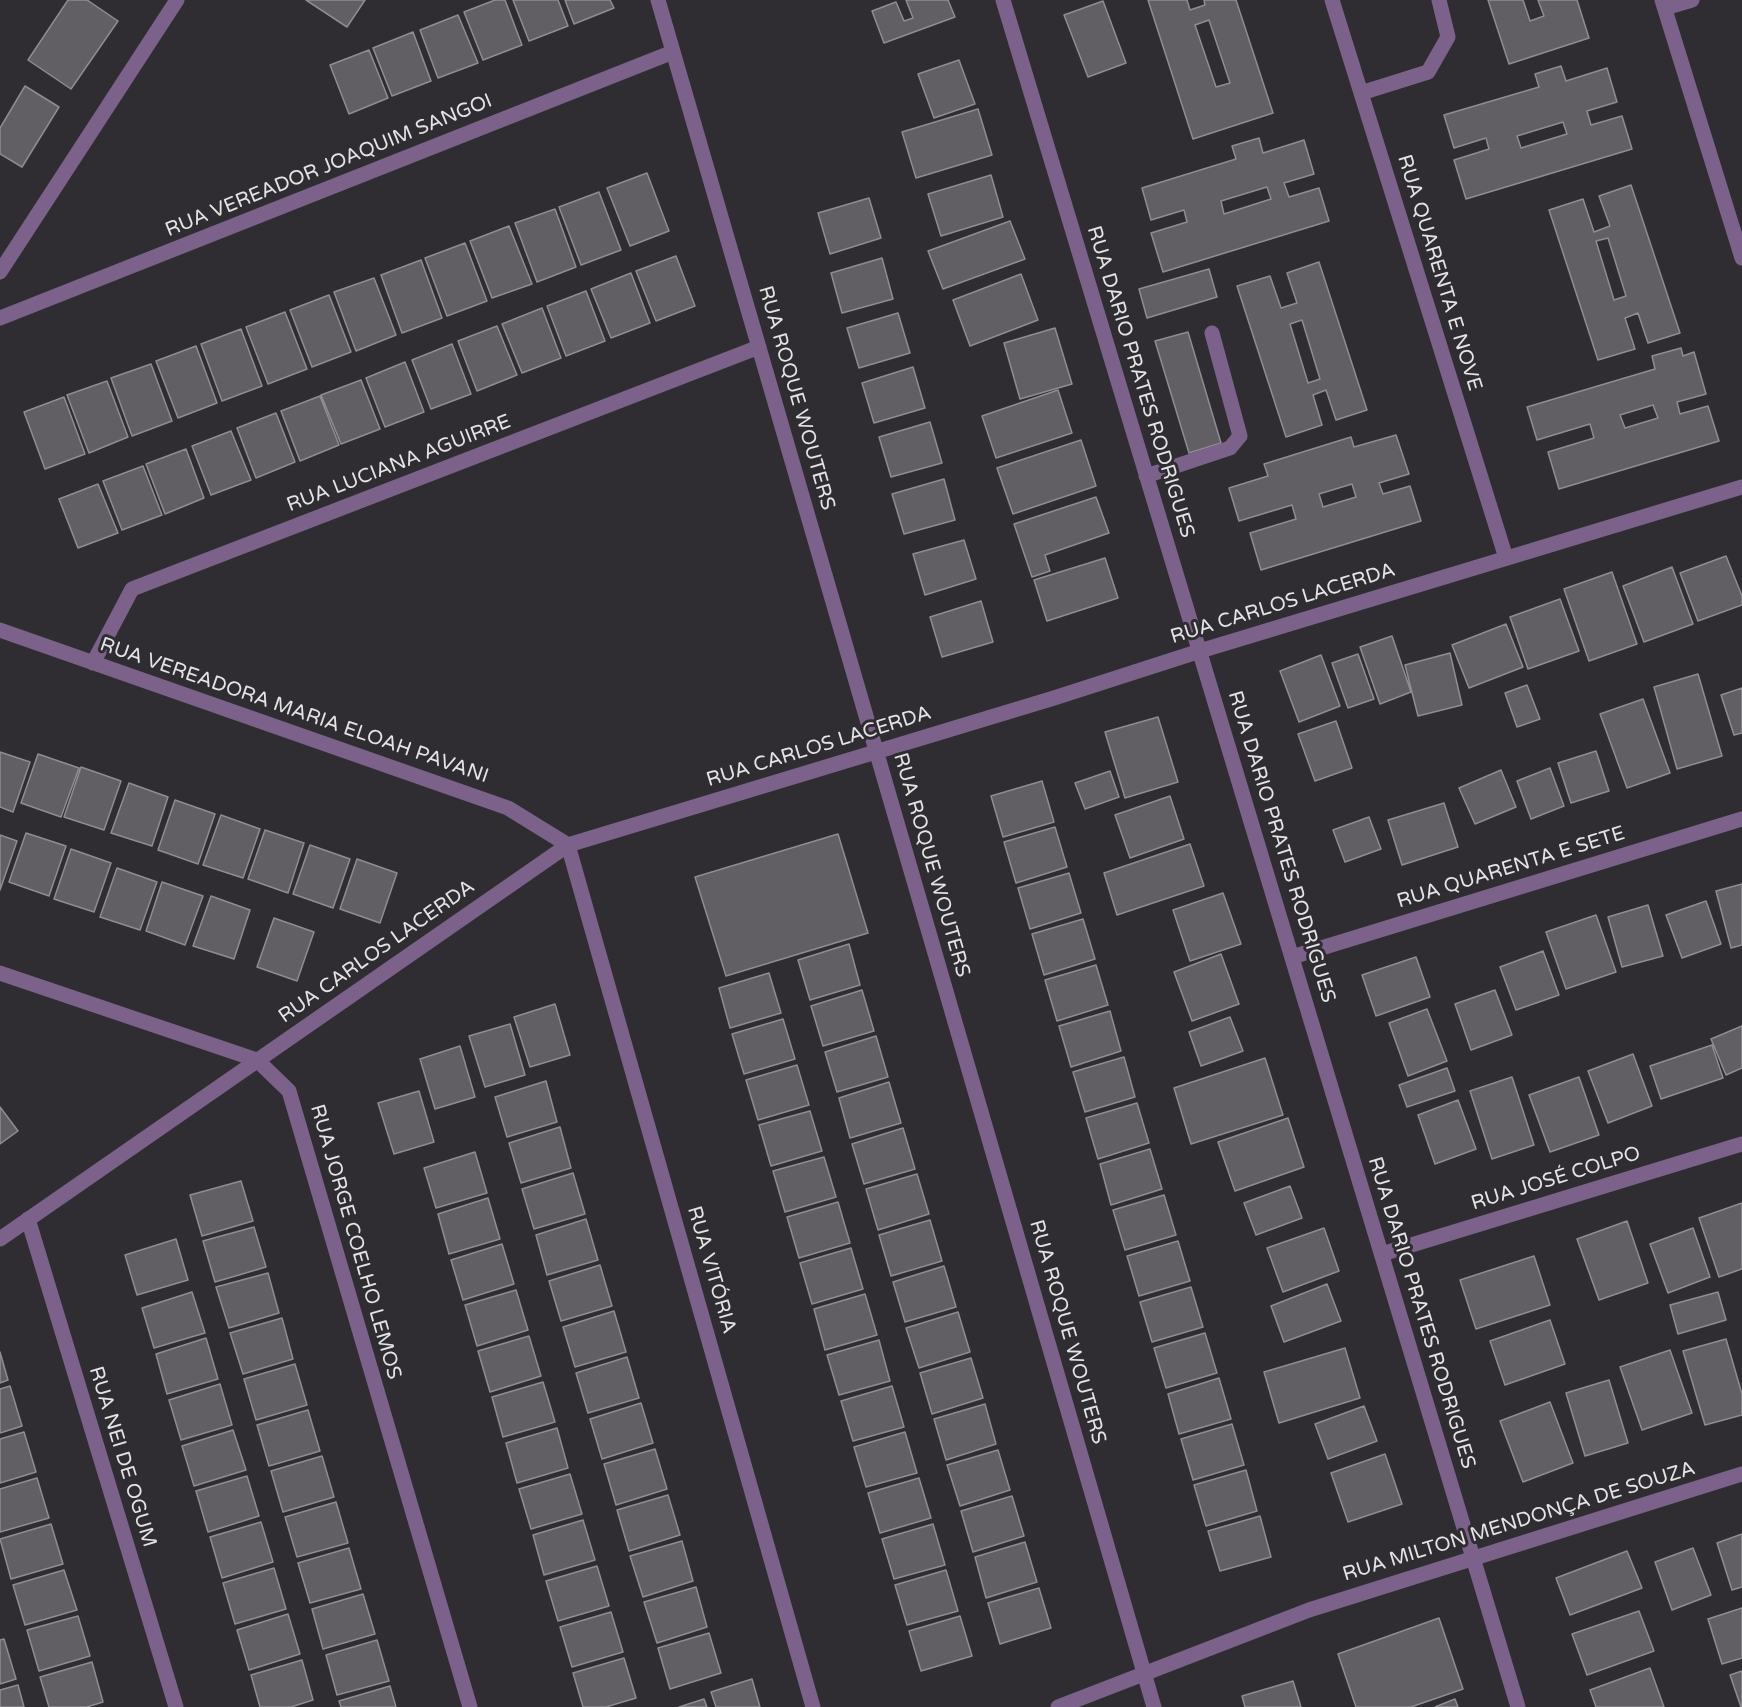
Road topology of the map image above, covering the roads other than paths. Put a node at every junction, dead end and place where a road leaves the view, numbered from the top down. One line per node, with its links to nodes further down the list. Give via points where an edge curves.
1 (177, 0): 11 (street)
2 (658, 0): 8 (street, RUA ROQUE WOUTERS)
3 (1003, 0): 15 (street, RUA DARIO PRATES RODRIGUES)
4 (1332, 0): 9 (street, RUA QUARENTA E NOVE)
5 (1439, 0): 9 (street, via 1448,37 1428,72)
6 (1692, 0): 7 (street)
7 (1663, 4): 10 (street)
8 (674, 52): 12 (street, RUA VEREADOR JOAQUIM SANGOI); 14 (street, RUA ROQUE WOUTERS)
9 (1361, 93): 17 (street, RUA QUARENTA E NOVE)
10 (1742, 258)
11 (0, 272)
12 (0, 318)
13 (1212, 333): 15 (street, via 1240,436 1230,448)
14 (759, 347): 20 (street, RUA LUCIANA AGUIRRE, via 132,589); 21 (street, RUA ROQUE WOUTERS)
15 (1146, 476): 19 (street, RUA DARIO PRATES RODRIGUES)
16 (1742, 487): 17 (street, RUA CARLOS LACERDA)
17 (1506, 558): 19 (street, RUA CARLOS LACERDA)
18 (0, 630): 20 (street, RUA VEREADORA MARIA ELOAH PAVANI)
19 (1200, 651): 21 (street, RUA CARLOS LACERDA); 24 (street, RUA DARIO PRATES RODRIGUES)
20 (93, 663): 23 (street, RUA VEREADORA MARIA ELOAH PAVANI, via 508,808)
21 (877, 752): 23 (street, RUA CARLOS LACERDA); 33 (street, RUA ROQUE WOUTERS)
22 (1742, 819): 24 (street, RUA QUARENTA E SETE)
23 (568, 845): 26 (street, RUA CARLOS LACERDA); 36 (street, RUA VITÓRIA)
24 (1292, 957): 30 (street, RUA DARIO PRATES RODRIGUES)
25 (0, 973): 26 (street, RUA JORGE COELHO LEMOS)
26 (257, 1060): 28 (street, RUA CARLOS LACERDA); 35 (street, RUA JORGE COELHO LEMOS, via 289,1091)
27 (1742, 1144): 30 (street, RUA JOSÉ COLPO)
28 (28, 1219): 29 (street, RUA CARLOS LACERDA); 34 (street, RUA NEI DE OGUM)
29 (0, 1239)
30 (1382, 1254): 32 (street, RUA DARIO PRATES RODRIGUES)
31 (1742, 1474): 32 (street, RUA MILTON MENDONÇA DE SOUZA)
32 (1473, 1559): 33 (street, RUA MILTON MENDONÇA DE SOUZA, via 1309,1610); 39 (street, RUA DARIO PRATES RODRIGUES)
33 (1144, 1674): 37 (street, RUA MILTON MENDONÇA DE SOUZA); 38 (street, RUA ROQUE WOUTERS)
34 (176, 1707)
35 (470, 1707)
36 (813, 1707)
37 (1058, 1707)
38 (1154, 1707)
39 (1518, 1707)

